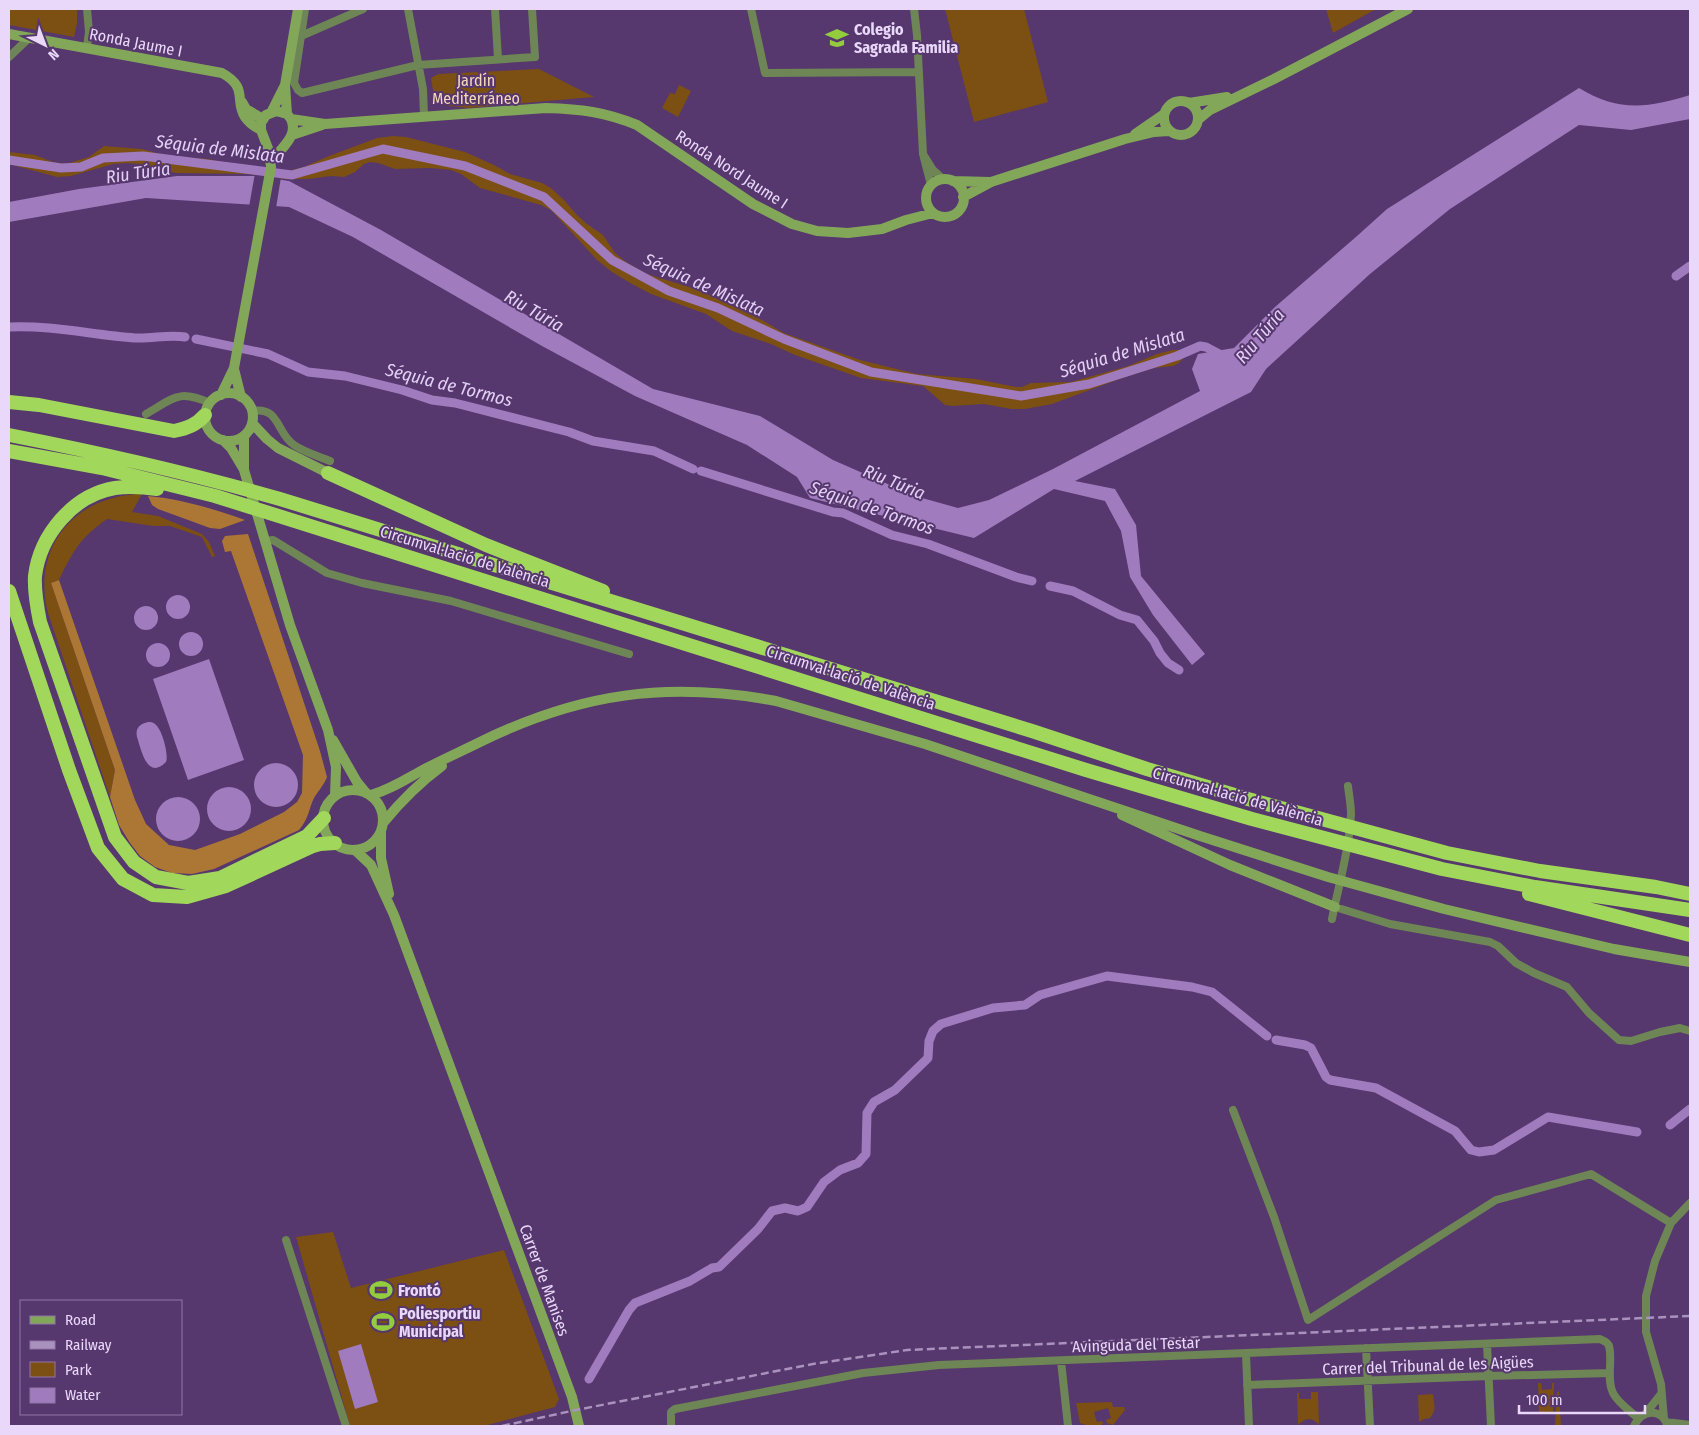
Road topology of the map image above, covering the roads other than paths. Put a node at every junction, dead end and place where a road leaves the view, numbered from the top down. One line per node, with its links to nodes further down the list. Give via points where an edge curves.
1 (87, 9): 14 (street)
2 (298, 9): 19 (main road)
3 (305, 9): 12 (street)
4 (363, 9): 12 (street)
5 (408, 9): 17 (street)
6 (495, 9): 16 (street)
7 (751, 9): 18 (street, via 766,73)
8 (914, 9): 18 (street)
9 (1408, 9): 20 (main road)
10 (533, 10): 16 (street, via 535,57)
11 (9, 34): 13 (main road, Ronda Jaume I)
12 (301, 36): 17 (street, via 294,83 302,93)
13 (30, 37): 14 (main road, Ronda Jaume I); 15 (street)
14 (87, 47): 21 (main road, Ronda Jaume I, via 222,73 239,88)
15 (9, 57)
16 (498, 59): 17 (street)
17 (418, 65): 26 (street)
18 (919, 72): 33 (street)
19 (284, 85): 24 (main road); 25 (main road)
20 (1240, 94): 22 (main road); 27 (main road)
21 (241, 102): 24 (main road, Ronda Jaume I, via 246,109); 30 (main road, Ronda Jaume I, via 244,116)
22 (1189, 103): 23 (main road, via 1175,102); 27 (main road, via 1196,110)
23 (1164, 114): 29 (main road, via 1164,123); 32 (main road)
24 (267, 116): 25 (main road, via 276,111); 30 (main road)
25 (289, 116): 28 (main road); 31 (main road, via 294,130)
26 (424, 116): 28 (main road, Ronda Nord Jaume I); 41 (main road, Ronda Nord Jaume I, via 546,108 581,109 637,125 753,204 792,224 817,231 848,233 882,229)
27 (1198, 119): 29 (main road, via 1195,129 1185,135)
28 (326, 124): 31 (main road)
29 (1169, 131): 32 (main road)
30 (263, 135): 31 (main road, via 275,145); 34 (main road)
31 (289, 139): 34 (main road)
32 (1125, 139): 36 (main road)
33 (923, 154): 35 (street, via 933,170); 37 (street)
34 (271, 164): 42 (main road)
35 (948, 180): 36 (main road); 37 (main road); 38 (main road, via 958,185)
36 (991, 182): 38 (main road)
37 (931, 185): 39 (main road, via 927,191)
38 (964, 197): 40 (main road, via 961,207 952,215 946,217)
39 (927, 204): 40 (main road); 41 (main road, Ronda Nord Jaume I)
40 (933, 213): 41 (main road, Ronda Nord Jaume I)
41 (906, 220)
42 (234, 368): 43 (main road); 44 (main road)
43 (221, 395): 44 (main road, via 228,393); 46 (main road)
44 (242, 397): 47 (main road)
45 (9, 400): 46 (highway, via 174,431 191,427)
46 (208, 409): 48 (street, via 192,395 179,396); 52 (main road, via 208,428)
47 (252, 411): 49 (main road); 54 (street, via 269,412 290,442)
48 (146, 414)
49 (252, 423): 51 (main road); 54 (main road, via 278,448)
50 (9, 435): 59 (highway, Circumval·lació de València, via 101,453 280,499)
51 (244, 436): 52 (main road); 55 (main road)
52 (223, 440): 55 (main road)
53 (9, 450): 56 (highway, Circumval·lació de València, via 118,472)
54 (329, 467): 59 (highway, via 486,545 604,592)
55 (244, 470): 57 (main road)
56 (226, 503): 67 (highway, via 138,487 114,489 91,497 53,528 40,554 35,596 40,622 115,837 134,862 156,877 188,883 220,878 307,836); 71 (highway, Circumval·lació de València, via 286,518 1095,772)
57 (265, 542): 60 (street, via 273,540 327,573 451,601); 61 (main road, via 290,625)
58 (9, 591): 69 (highway, via 98,848 123,879 153,895 187,897 226,886 313,846)
59 (769, 651): 72 (highway, Circumval·lació de València, via 1147,769 1448,853 1540,871)
60 (629, 654)
61 (328, 730): 64 (main road, via 357,782); 65 (main road, via 336,767)
62 (460, 752): 64 (main road, via 392,788); 66 (main road, via 518,724 601,698 677,691 728,694 776,701 925,744); 68 (main road, via 406,796)
63 (1348, 786): 75 (street, via 1351,813 1347,854)
64 (369, 794): 65 (main road, via 350,790); 68 (main road, via 382,810)
65 (335, 796): 67 (main road, via 325,810)
66 (1102, 803): 75 (main road, via 1172,839); 80 (main road, via 1328,877 1444,909 1606,948)
67 (324, 818): 69 (main road, via 325,830)
68 (382, 827): 70 (main road, via 371,844); 77 (main road, via 381,858)
69 (334, 843): 70 (main road)
70 (355, 850): 77 (main road, via 371,865)
71 (1442, 869): 76 (highway, Circumval·lació de València, via 1535,887); 79 (highway)
72 (1656, 887): 73 (highway); 74 (highway, Circumval·lació de València)
73 (1690, 887)
74 (1690, 894)
75 (1335, 908): 78 (street); 81 (street, via 1390,924 1490,942 1516,963 1567,987 1619,1040 1631,1041 1680,1028)
76 (1690, 910)
77 (394, 915): 100 (main road, Carrer de Manises, via 515,1241)
78 (1332, 919)
79 (1690, 935)
80 (1690, 962)
81 (1690, 1031)
82 (1233, 1110): 84 (street, via 1274,1216 1308,1320 1496,1200 1572,1179 1591,1174)
83 (1690, 1203): 84 (street)
84 (1671, 1223): 94 (street, via 1646,1296 1648,1341)
85 (286, 1240): 99 (street)
86 (1487, 1344): 87 (street, Avinguda del Testar); 90 (street, Avinguda del Testar, via 1600,1339 1609,1346); 91 (street)
87 (1366, 1348): 88 (street, Avinguda del Testar); 92 (street)
88 (1246, 1354): 89 (street, Avinguda del Testar); 93 (street)
89 (1061, 1361): 101 (street, Avinguda del Testar, via 939,1365 863,1373 676,1409 671,1412); 102 (street)
90 (1610, 1372): 91 (street, Carrer del Tribunal de les Aigües); 96 (street, via 1611,1387 1616,1397)
91 (1489, 1376): 92 (street, Carrer del Tribunal de les Aigües); 105 (street)
92 (1367, 1380): 93 (street, Carrer del Tribunal de les Aigües); 104 (street)
93 (1247, 1385): 103 (street)
94 (1661, 1394): 95 (street); 97 (street)
95 (1646, 1413): 96 (street); 97 (street, via 1656,1413)
96 (1638, 1418): 106 (street)
97 (1666, 1422): 98 (street)
98 (1686, 1425)
99 (346, 1426)
100 (579, 1426)
101 (671, 1426)
102 (1068, 1426)
103 (1249, 1426)
104 (1370, 1426)
105 (1491, 1426)
106 (1634, 1426)

